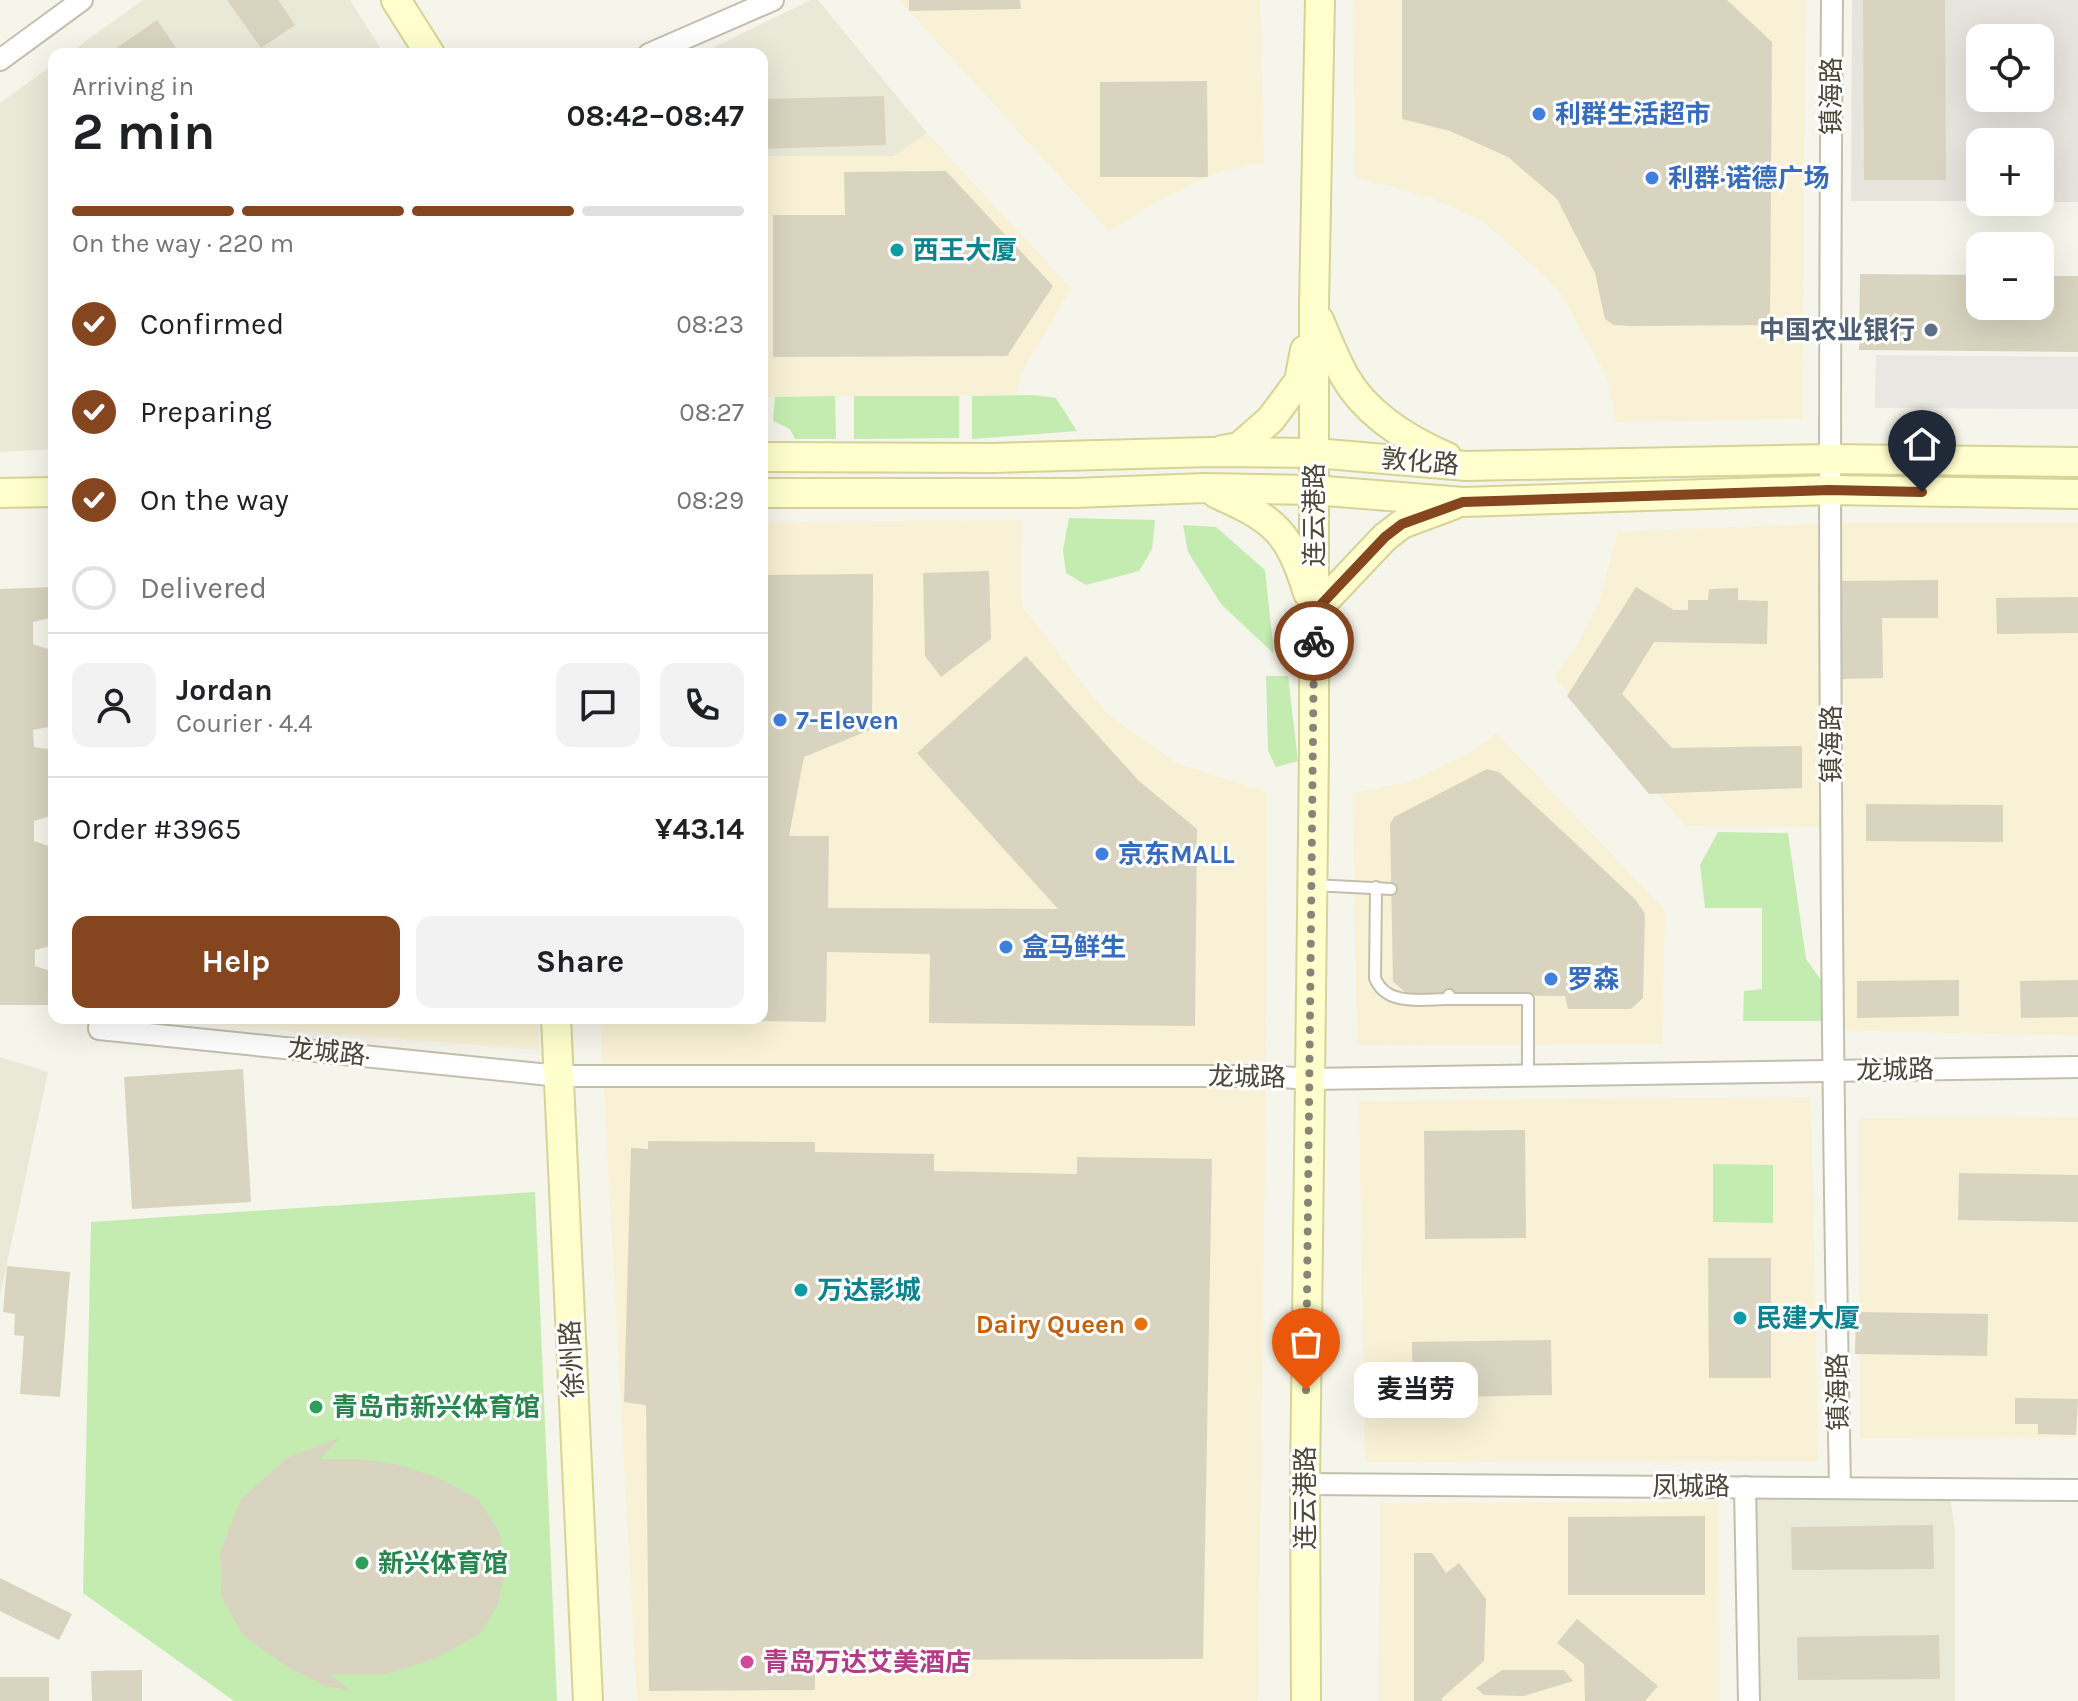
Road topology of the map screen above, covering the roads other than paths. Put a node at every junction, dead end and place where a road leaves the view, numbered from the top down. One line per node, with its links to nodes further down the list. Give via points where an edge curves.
1 (82, 0): 8 (street)
2 (396, 0): 6 (main road)
3 (773, 0): 7 (street)
4 (1320, 0): 9 (main road, 连云港路)
5 (1832, 0): 13 (street, 镇海路)
6 (426, 48)
7 (663, 48)
8 (0, 60)
9 (1314, 306): 10 (main road, via 1299,381 1271,419 1239,447); 11 (main road, 连云港路); 15 (main road, via 1346,380 1382,420 1417,444)
10 (1210, 452): 11 (main road, 敦化路); 12 (main road, 敦化路)
11 (1315, 453): 15 (main road, 敦化路); 17 (main road, 连云港路)
12 (768, 457)
13 (1829, 459): 14 (main road, 敦化路); 15 (main road, 敦化路); 18 (street, 镇海路)
14 (2078, 462)
15 (1466, 466)
16 (1205, 488): 17 (main road, 敦化路); 21 (main road, 敦化路); 24 (main road, via 1252,509 1279,529 1300,567)
17 (1313, 490): 23 (main road, 敦化路); 24 (main road, 连云港路)
18 (1829, 490): 22 (main road, 敦化路); 23 (main road, 敦化路); 31 (street, 镇海路)
19 (48, 492): 20 (main road)
20 (0, 493)
21 (768, 493)
22 (2078, 494)
23 (1463, 502): 24 (main road, via 1402,524)
24 (1314, 612): 25 (main road, 连云港路)
25 (1313, 885): 26 (lane); 34 (main road, 连云港路)
26 (1376, 887): 27 (lane); 32 (lane, via 1378,987 1393,998 1528,999)
27 (1391, 889)
28 (100, 1024): 33 (street, 龙城路·)
29 (556, 1024): 33 (main road, 徐州路)
30 (2078, 1067): 31 (street, 龙城路)
31 (1831, 1071): 32 (street, 龙城路); 37 (street, 镇海路)
32 (1528, 1073): 34 (street, 龙城路)
33 (559, 1076): 34 (street, 龙城路); 39 (main road, 徐州路)
34 (1310, 1079): 35 (main road, 连云港路)
35 (1305, 1484): 36 (street, 凤城路); 40 (main road, 连云港路)
36 (1745, 1487): 37 (street, 凤城路); 41 (street)
37 (1840, 1488): 38 (street, 凤城路)
38 (2078, 1490)
39 (588, 1701)
40 (1306, 1701)
41 (1749, 1701)

